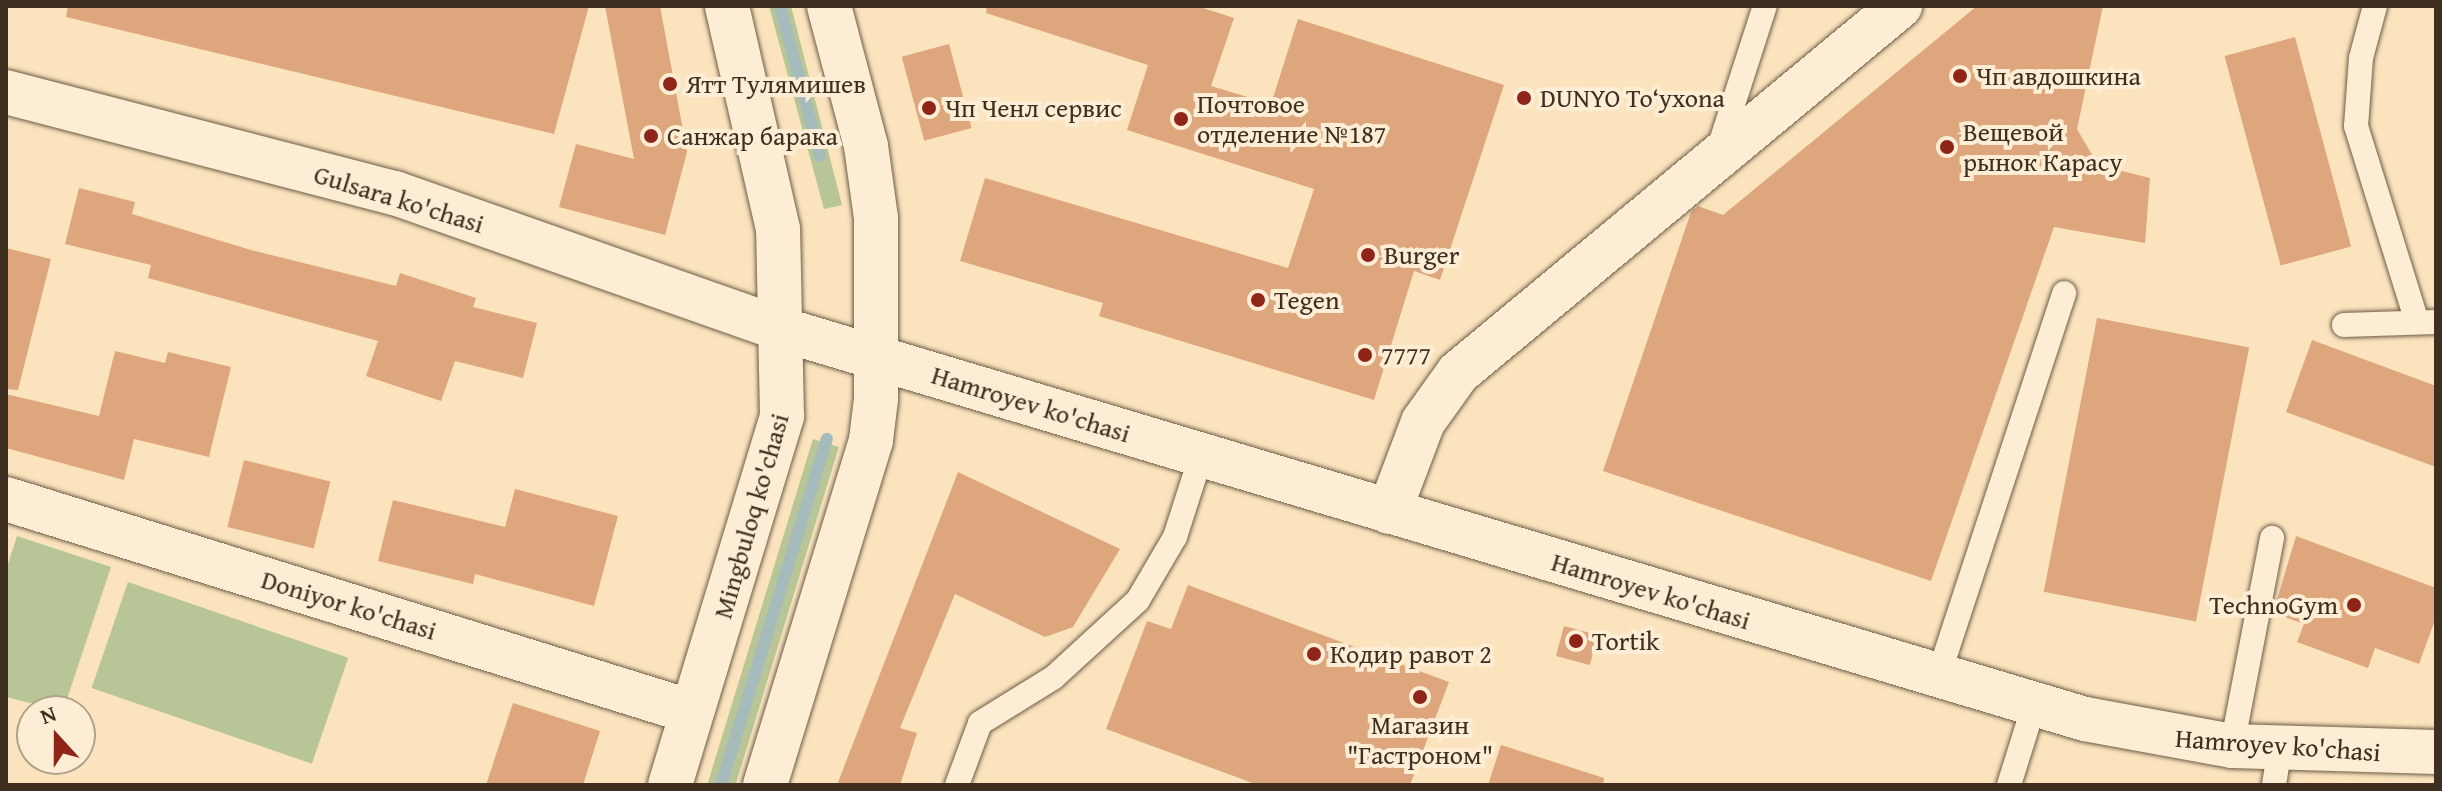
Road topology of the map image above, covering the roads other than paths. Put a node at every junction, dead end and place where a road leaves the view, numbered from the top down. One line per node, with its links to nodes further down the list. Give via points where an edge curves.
1 (727, 6): 11 (main road, Mingbuloq ko'chasi, via 768,166)
2 (829, 6): 12 (main road, via 866,146)
3 (1765, 6): 7 (lane)
4 (1900, 6): 7 (main road)
5 (2375, 6): 9 (lane, via 2356,126)
6 (6, 92): 11 (main road, Gulsara ko'chasi, via 395,193)
7 (1718, 152): 15 (main road, via 1458,373 1423,422)
8 (2064, 293): 17 (lane)
9 (2427, 322): 10 (lane)
10 (2344, 325)
11 (784, 330): 12 (main road, Gulsara ko'chasi); 19 (main road, Mingbuloq ko'chasi, via 782,416)
12 (880, 359): 13 (main road, Hamroyev ko'chasi); 24 (main road, via 871,440)
13 (1201, 456): 15 (main road, Hamroyev ko'chasi); 25 (lane, via 1175,537 1138,600 1053,678 980,723)
14 (6, 499): 19 (main road, Doniyor ko'chasi)
15 (1389, 512): 17 (main road, Hamroyev ko'chasi)
16 (2272, 538): 20 (lane)
17 (1938, 677): 18 (main road, Hamroyev ko'chasi)
18 (2034, 705): 20 (main road, Hamroyev ko'chasi); 26 (lane)
19 (692, 712): 23 (main road, Mingbuloq ko'chasi)
20 (2232, 746): 22 (main road, Hamroyev ko'chasi)
21 (2436, 752): 22 (main road, Hamroyev ko'chasi)
22 (2277, 767)
23 (670, 785)
24 (765, 785)
25 (957, 785)
26 (2009, 785)

